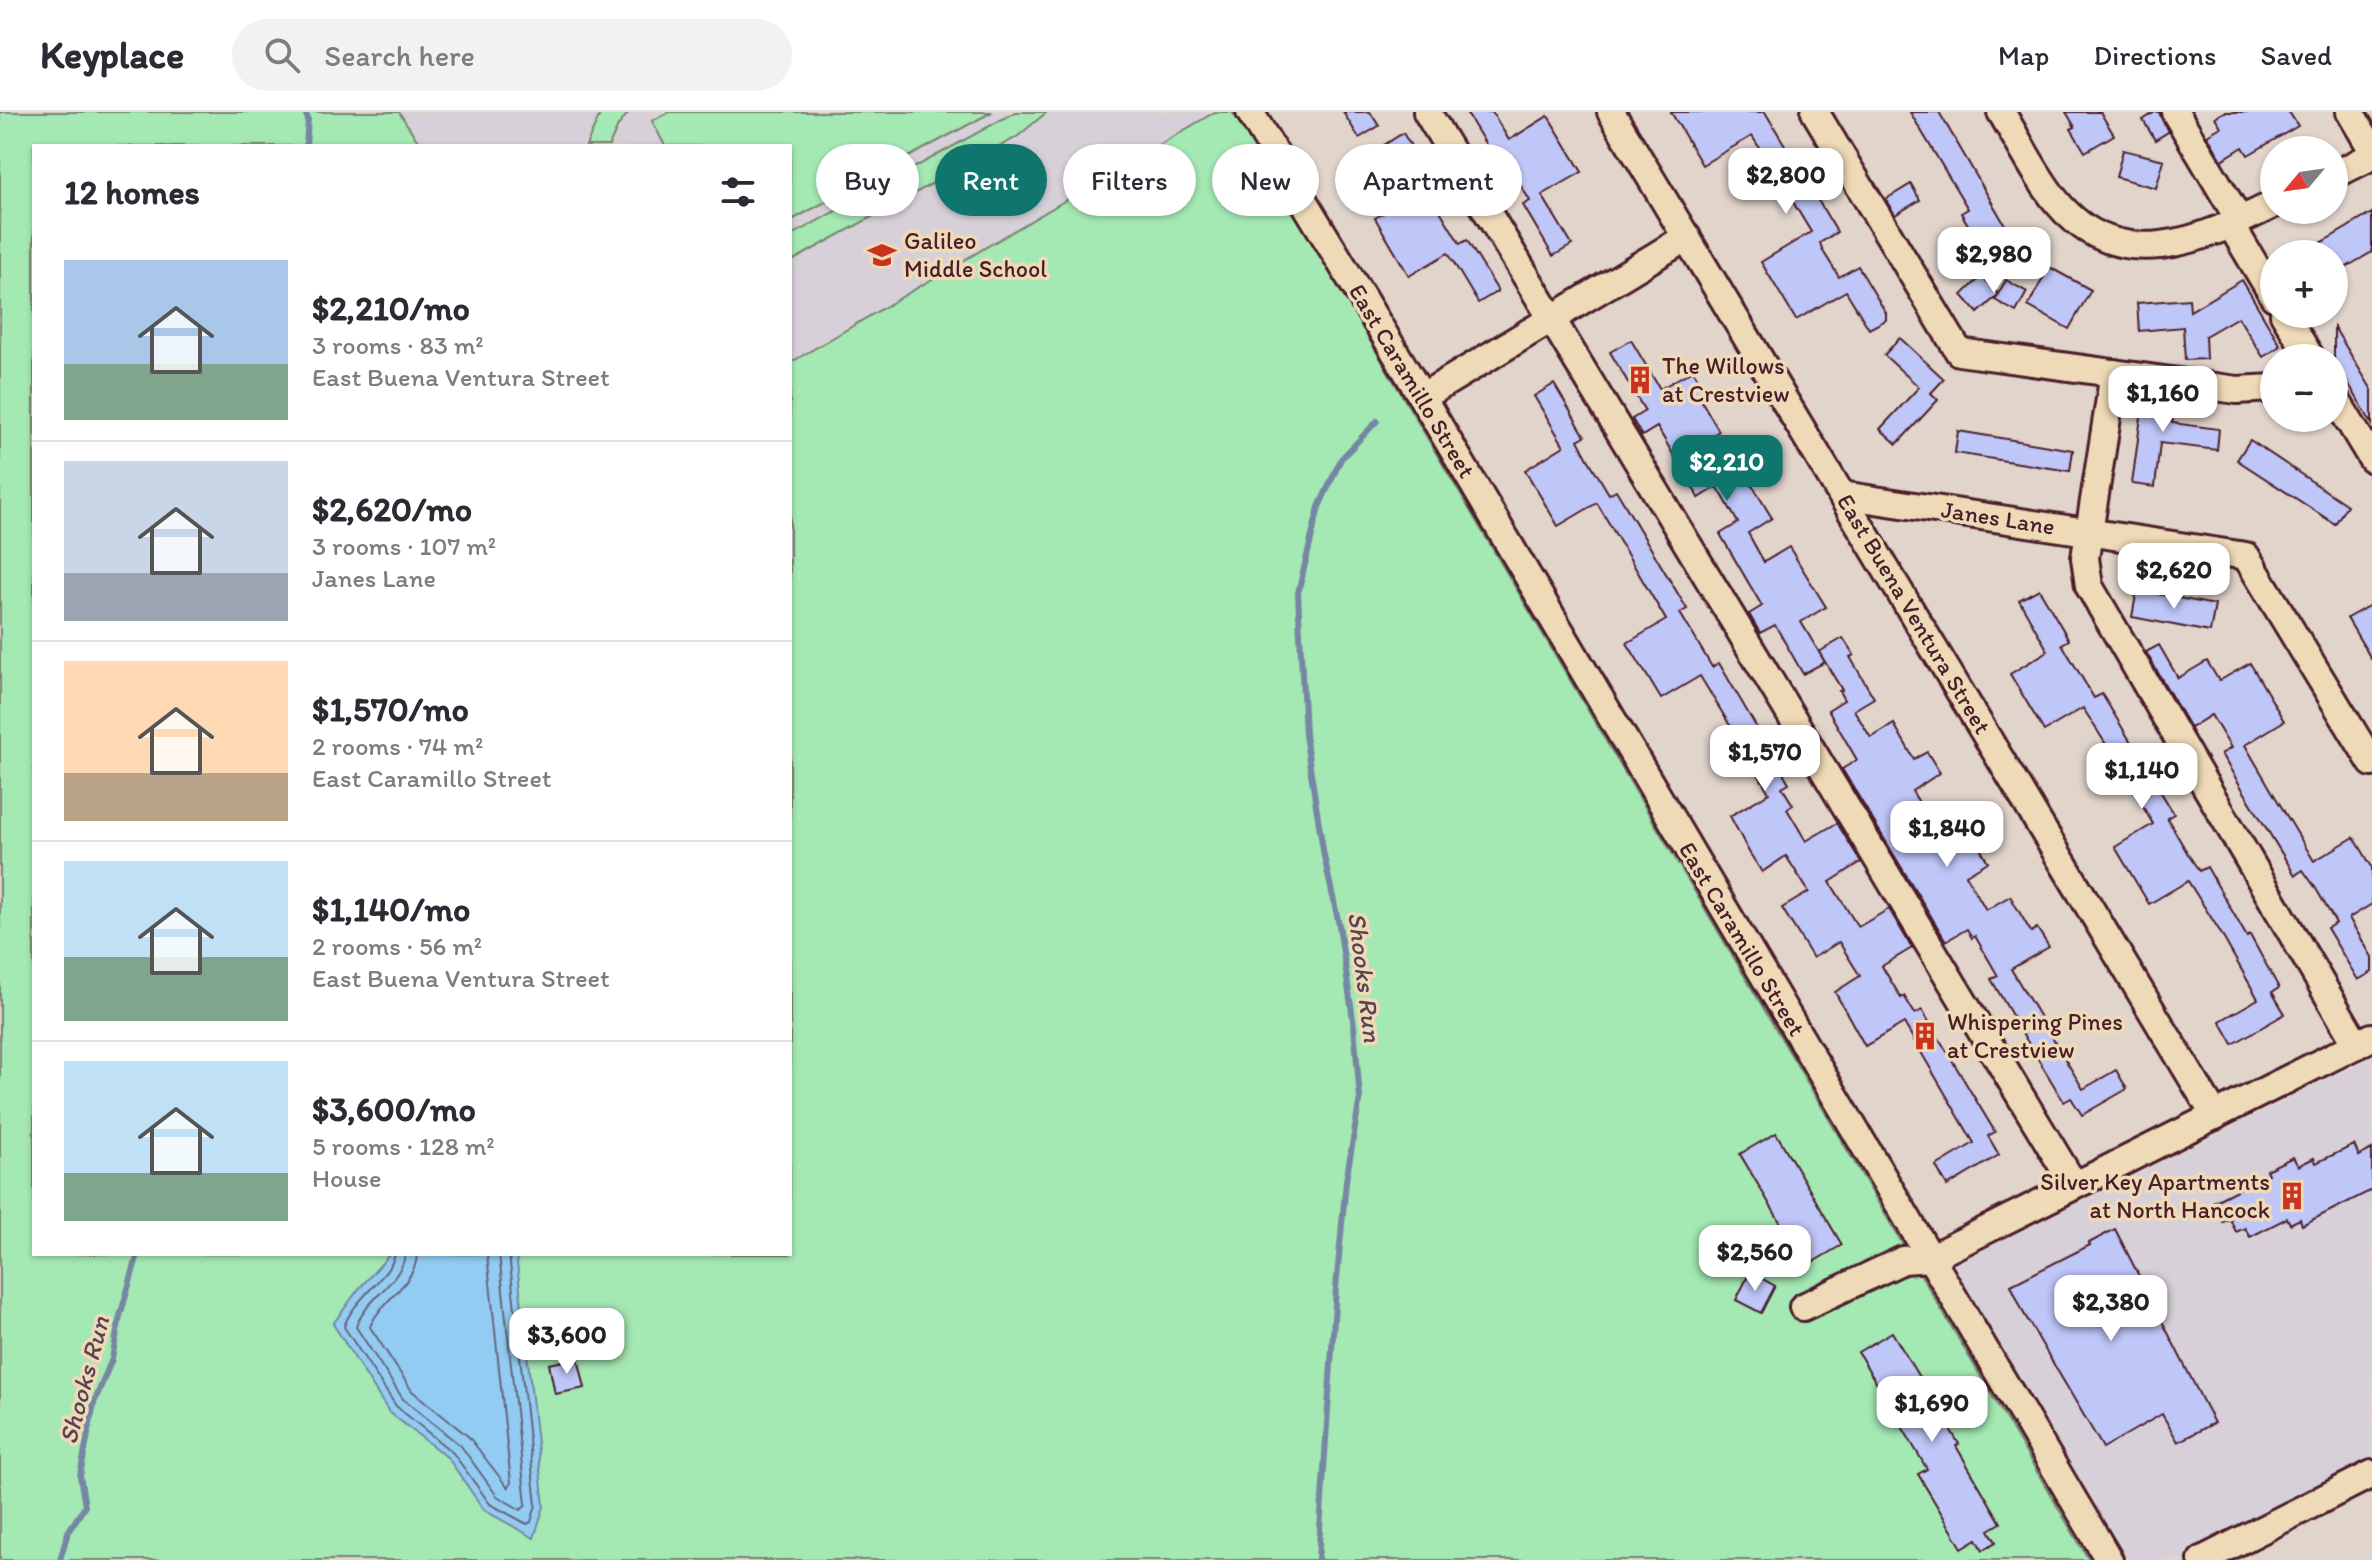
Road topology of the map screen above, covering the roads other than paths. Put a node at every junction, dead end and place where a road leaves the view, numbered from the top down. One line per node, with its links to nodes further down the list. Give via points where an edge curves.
1 (1250, 112): 18 (street, East Caramillo Street)
2 (1427, 112): 15 (street)
3 (1611, 112): 13 (street, East Buena Ventura Street)
4 (1815, 112): 16 (street, via 1959,352)
5 (2001, 112): 12 (street, via 2056,201 2089,230 2108,239 2151,245 2193,241)
6 (2175, 112): 12 (street)
7 (2350, 112): 8 (street)
8 (2372, 149)
9 (2372, 156): 10 (street)
10 (2348, 168)
11 (2260, 211): 12 (street)
12 (2235, 223): 14 (street)
13 (1687, 237): 15 (street); 21 (street, East Buena Ventura Street)
14 (2260, 270)
15 (1552, 318): 18 (street); 26 (street)
16 (2114, 373): 17 (street); 22 (street)
17 (2260, 389)
18 (1422, 397): 27 (street, East Caramillo Street)
19 (2348, 419): 20 (street)
20 (2372, 459)
21 (1842, 495): 22 (street, Janes Lane); 25 (street, East Buena Ventura Street)
22 (2090, 531): 23 (street, Janes Lane, via 2246,556); 24 (street, via 2086,568 2099,606)
23 (2372, 763)
24 (2365, 1041): 25 (street)
25 (2215, 1116): 26 (street)
26 (2074, 1185): 27 (street)
27 (1930, 1258): 28 (street, via 1903,1260); 30 (street, East Caramillo Street)
28 (1803, 1307)
29 (2372, 1474): 31 (street)
30 (2109, 1560)
31 (2202, 1560)

